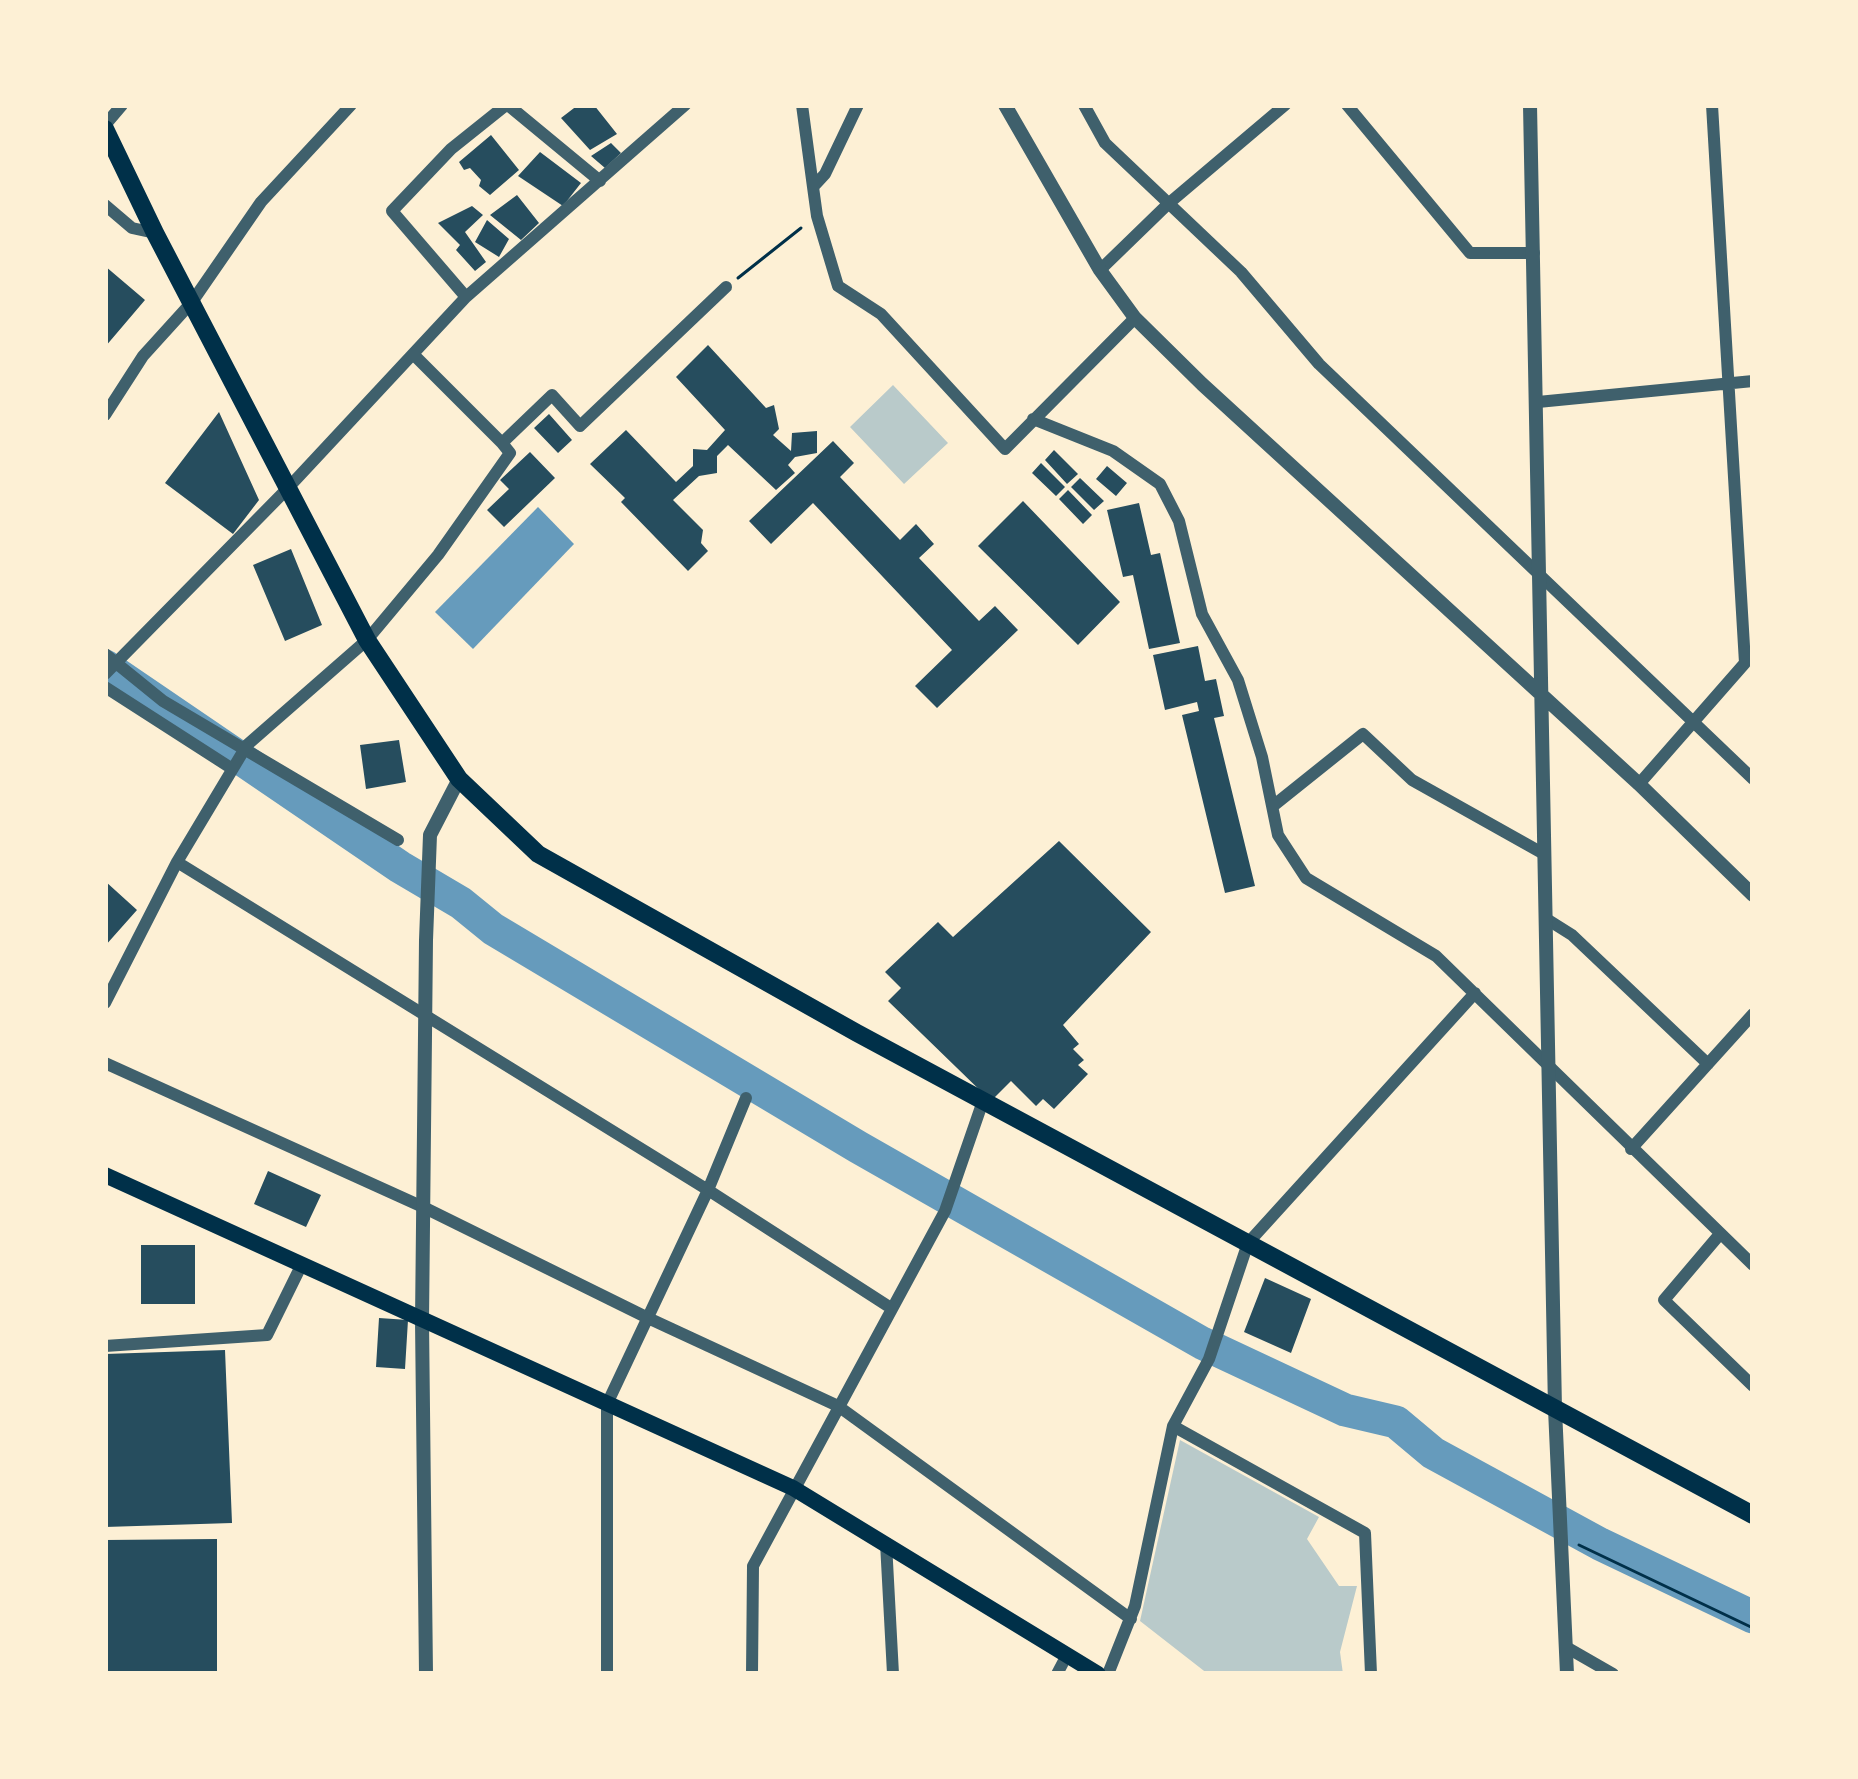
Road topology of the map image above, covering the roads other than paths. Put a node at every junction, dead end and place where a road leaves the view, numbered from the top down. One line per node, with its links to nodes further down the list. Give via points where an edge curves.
1 (122, 105): 13 (street)
2 (351, 105): 23 (street, via 261,202)
3 (507, 105): 14 (street); 22 (street, via 392,212)
4 (685, 105): 14 (street)
5 (802, 105): 15 (street)
6 (858, 105): 15 (street)
7 (1005, 105): 20 (street)
8 (1084, 105): 16 (street, via 1105,143)
9 (1285, 105): 16 (street)
10 (1347, 105): 19 (street, via 1470,254)
11 (1530, 105): 19 (street)
12 (1712, 105): 27 (street)
13 (105, 127): 18 (main road)
14 (600, 182): 22 (street)
15 (813, 187): 30 (street, via 838,286 881,314 1005,449)
16 (1168, 204): 20 (street); 33 (street, via 1241,272 1319,364)
17 (105, 205): 18 (street, via 132,227)
18 (155, 233): 23 (main road)
19 (1534, 253): 28 (street)
20 (1100, 270): 24 (street)
21 (726, 287): 31 (street, via 580,426 552,395)
22 (466, 297): 25 (street)
23 (192, 302): 29 (street); 32 (main road)
24 (1136, 318): 30 (street); 37 (street)
25 (412, 354): 31 (street); 32 (street)
26 (1753, 381): 27 (street)
27 (1729, 383): 28 (street); 38 (street, via 1745,663)
28 (1538, 403): 33 (street)
29 (105, 415)
30 (1033, 419): 44 (street, via 1114,451 1160,484 1179,521 1202,614 1238,680)
31 (502, 443): 34 (street, via 510,453)
32 (288, 488): 34 (main road); 35 (street)
33 (1539, 575): 37 (street); 38 (street)
34 (367, 640): 39 (street); 42 (main road)
35 (108, 664): 39 (street)
36 (105, 687): 40 (street)
37 (1541, 696): 43 (street); 46 (street)
38 (1692, 724): 41 (street); 43 (street)
39 (244, 749): 40 (street); 45 (street)
40 (231, 768): 47 (street)
41 (1753, 778)
42 (459, 779): 53 (street, via 430,835); 58 (main road, via 538,854)
43 (1639, 784): 48 (street)
44 (1273, 806): 46 (street, via 1363,734 1412,779); 50 (street, via 1278,835 1306,878 1436,956)
45 (398, 839)
46 (1544, 854): 49 (street)
47 (177, 862): 51 (street); 53 (street)
48 (1753, 896)
49 (1545, 918): 55 (street); 56 (street)
50 (1475, 993): 56 (street); 65 (street)
51 (105, 1003)
52 (1753, 1014): 55 (street)
53 (425, 1017): 61 (street); 62 (street)
54 (105, 1063): 62 (street)
55 (1708, 1064): 59 (street)
56 (1549, 1070): 59 (street); 76 (street)
57 (746, 1098): 61 (street)
58 (983, 1101): 65 (main road); 69 (street, via 945,1211)
59 (1631, 1149): 63 (street)
60 (105, 1174): 68 (main road)
61 (708, 1190): 69 (street); 70 (street)
62 (423, 1207): 70 (street); 71 (street)
63 (1720, 1234): 66 (street); 73 (street, via 1664,1300)
64 (1753, 1241): 66 (street)
65 (1248, 1244): 76 (main road); 77 (street, via 1210,1359)
66 (1742, 1254): 67 (street)
67 (1753, 1265)
68 (301, 1266): 71 (main road); 72 (street, via 267,1335)
69 (892, 1308): 75 (street)
70 (648, 1318): 74 (street); 75 (street)
71 (422, 1321): 74 (main road); 84 (street)
72 (105, 1346)
73 (1753, 1386)
74 (607, 1404): 78 (main road); 85 (street)
75 (838, 1406): 78 (street); 81 (street)
76 (1555, 1409): 79 (main road); 82 (street)
77 (1173, 1426): 81 (street); 91 (street, via 1365,1533)
78 (793, 1488): 80 (main road); 86 (street, via 753,1567)
79 (1753, 1515)
80 (886, 1541): 83 (main road); 87 (street)
81 (1131, 1618): 90 (street)
82 (1566, 1648): 92 (street); 93 (street)
83 (1067, 1654): 88 (street); 89 (main road)
84 (427, 1674)
85 (607, 1674)
86 (752, 1674)
87 (892, 1674)
88 (1058, 1674)
89 (1098, 1674)
90 (1108, 1674)
91 (1371, 1674)
92 (1568, 1674)
93 (1612, 1674)

